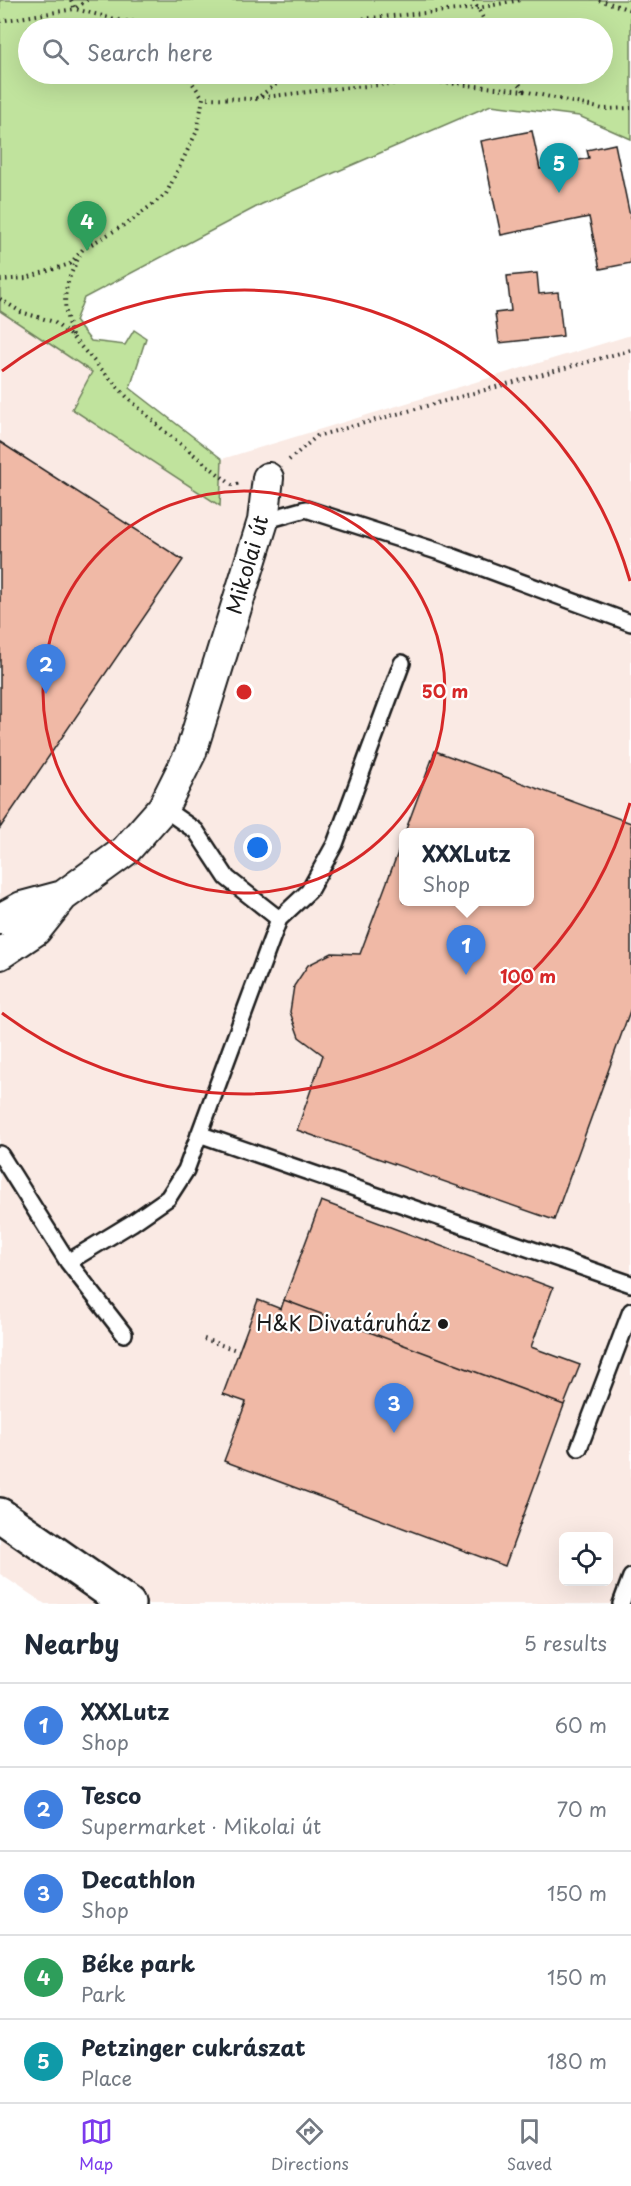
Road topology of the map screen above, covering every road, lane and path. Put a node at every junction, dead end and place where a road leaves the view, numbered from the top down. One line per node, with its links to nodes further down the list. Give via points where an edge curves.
1 (71, 0): 7 (path)
2 (87, 0): 7 (path)
3 (474, 0): 6 (path)
4 (520, 0): 6 (path)
5 (599, 0): 8 (path)
6 (478, 8): 12 (path); 13 (path)
7 (75, 9): 10 (path); 11 (path)
8 (631, 10)
9 (18, 18): 14 (path)
10 (19, 18)
11 (111, 18)
12 (371, 18)
13 (483, 18)
14 (0, 21)
15 (193, 84): 21 (path)
16 (276, 84): 22 (path)
17 (391, 84): 22 (path)
18 (457, 84): 20 (path)
19 (519, 84): 20 (path)
20 (524, 91): 23 (path, via 603,110)
21 (203, 98): 22 (path); 24 (path, via 197,131 166,194 131,222)
22 (256, 99)
23 (631, 108)
24 (83, 249): 25 (path, via 70,264 26,278); 27 (path, via 68,280 64,303)
25 (0, 280)
26 (0, 299): 27 (path, via 21,312 54,322)
27 (73, 338): 29 (path, via 126,396 232,485)
28 (631, 350): 29 (path, via 317,436)
29 (268, 478): 30 (street, Mikolai út)
30 (263, 521): 31 (lane, via 306,509 440,552); 33 (street, Mikolai út, via 191,752)
31 (631, 623)
32 (402, 663): 36 (lane, via 335,844 309,891)
33 (163, 808): 34 (street, Mikolai út, via 125,851); 36 (lane, via 196,831 227,878)
34 (63, 896): 35 (street, via 22,907); 37 (street, Mikolai út, via 36,930)
35 (0, 919)
36 (279, 919): 38 (lane)
37 (0, 954)
38 (199, 1134): 40 (lane, via 186,1170 168,1198); 41 (lane)
39 (0, 1154): 40 (lane)
40 (68, 1262): 43 (lane)
41 (631, 1284)
42 (631, 1311): 46 (lane)
43 (124, 1334)
44 (204, 1339): 45 (path)
45 (239, 1351)
46 (579, 1448)
47 (0, 1515): 49 (main road)
48 (631, 1577): 50 (lane)
49 (129, 1604)
50 (621, 1604)

